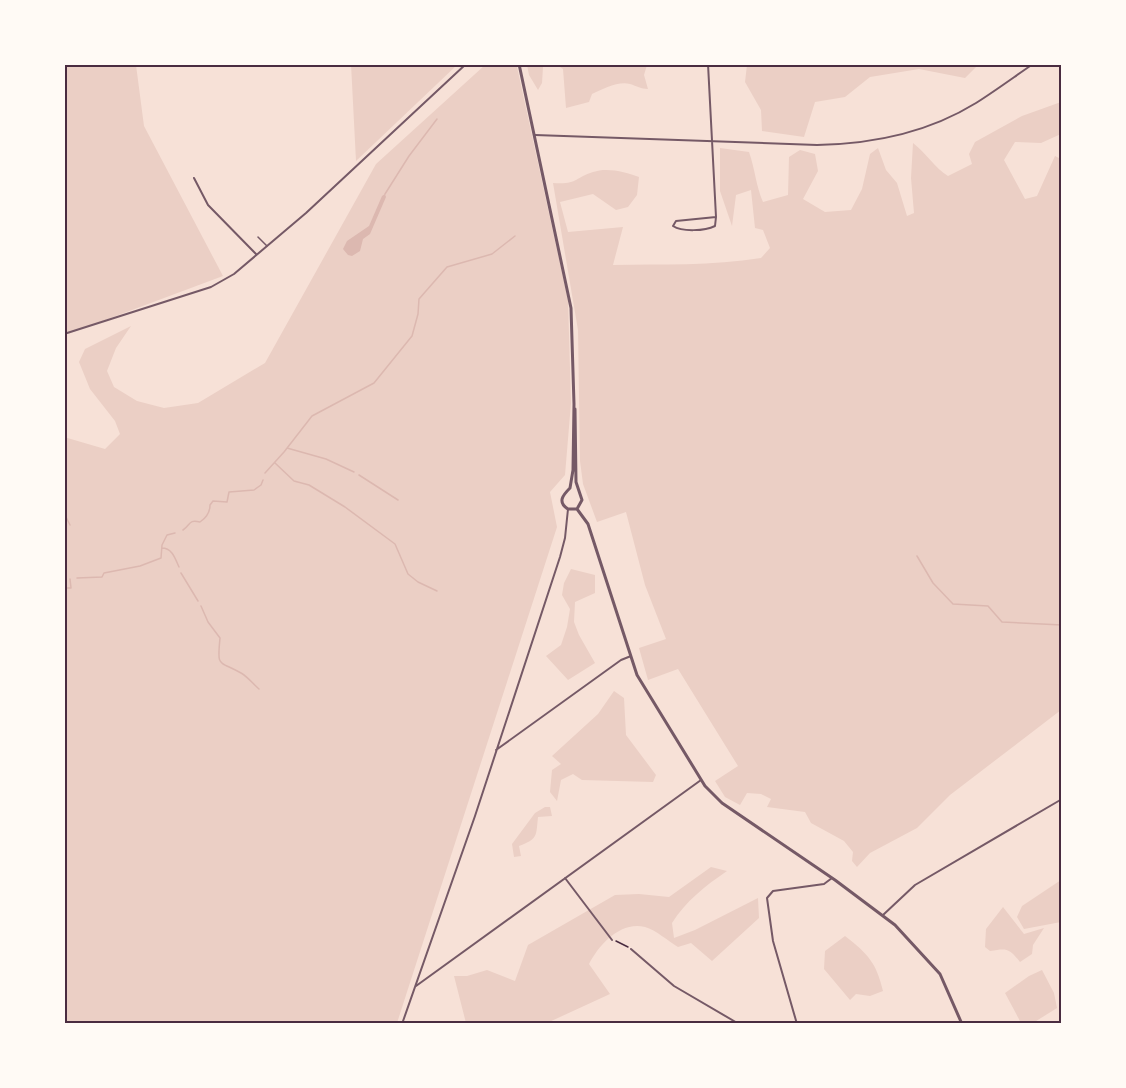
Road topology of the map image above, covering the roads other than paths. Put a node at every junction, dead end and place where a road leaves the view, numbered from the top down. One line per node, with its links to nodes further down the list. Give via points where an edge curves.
1 (466, 64): 10 (street)
2 (519, 64): 5 (street)
3 (708, 64): 6 (street)
4 (1033, 64): 6 (street, via 975,104 895,136 840,144)
5 (535, 135): 6 (street); 13 (street, via 572,312)
6 (713, 142): 8 (street)
7 (194, 178): 11 (street, via 208,205)
8 (716, 217): 8 (street, via 676,221 673,226 709,229 715,226)
9 (258, 237): 10 (lane)
10 (267, 247): 11 (street)
11 (257, 255): 12 (street, via 211,287)
12 (64, 334)
13 (574, 404): 14 (street); 15 (street)
14 (569, 490): 15 (street); 17 (street, via 561,500)
15 (578, 491): 16 (street, via 582,500)
16 (578, 508): 17 (street); 18 (street, via 588,524)
17 (568, 509): 19 (street, via 562,548)
18 (630, 656): 19 (street); 20 (street, via 639,679)
19 (496, 750): 27 (street)
20 (701, 780): 22 (street); 23 (street, via 722,803)
21 (1062, 799): 24 (street, via 915,885)
22 (565, 878): 25 (street); 27 (street)
23 (831, 878): 24 (street); 30 (street, via 824,884 773,891 767,898 773,941)
24 (883, 915): 31 (street, via 936,968)
25 (612, 940)
26 (631, 949): 29 (street, via 674,986)
27 (416, 986): 28 (street)
28 (402, 1023)
29 (739, 1023)
30 (797, 1023)
31 (962, 1023)

